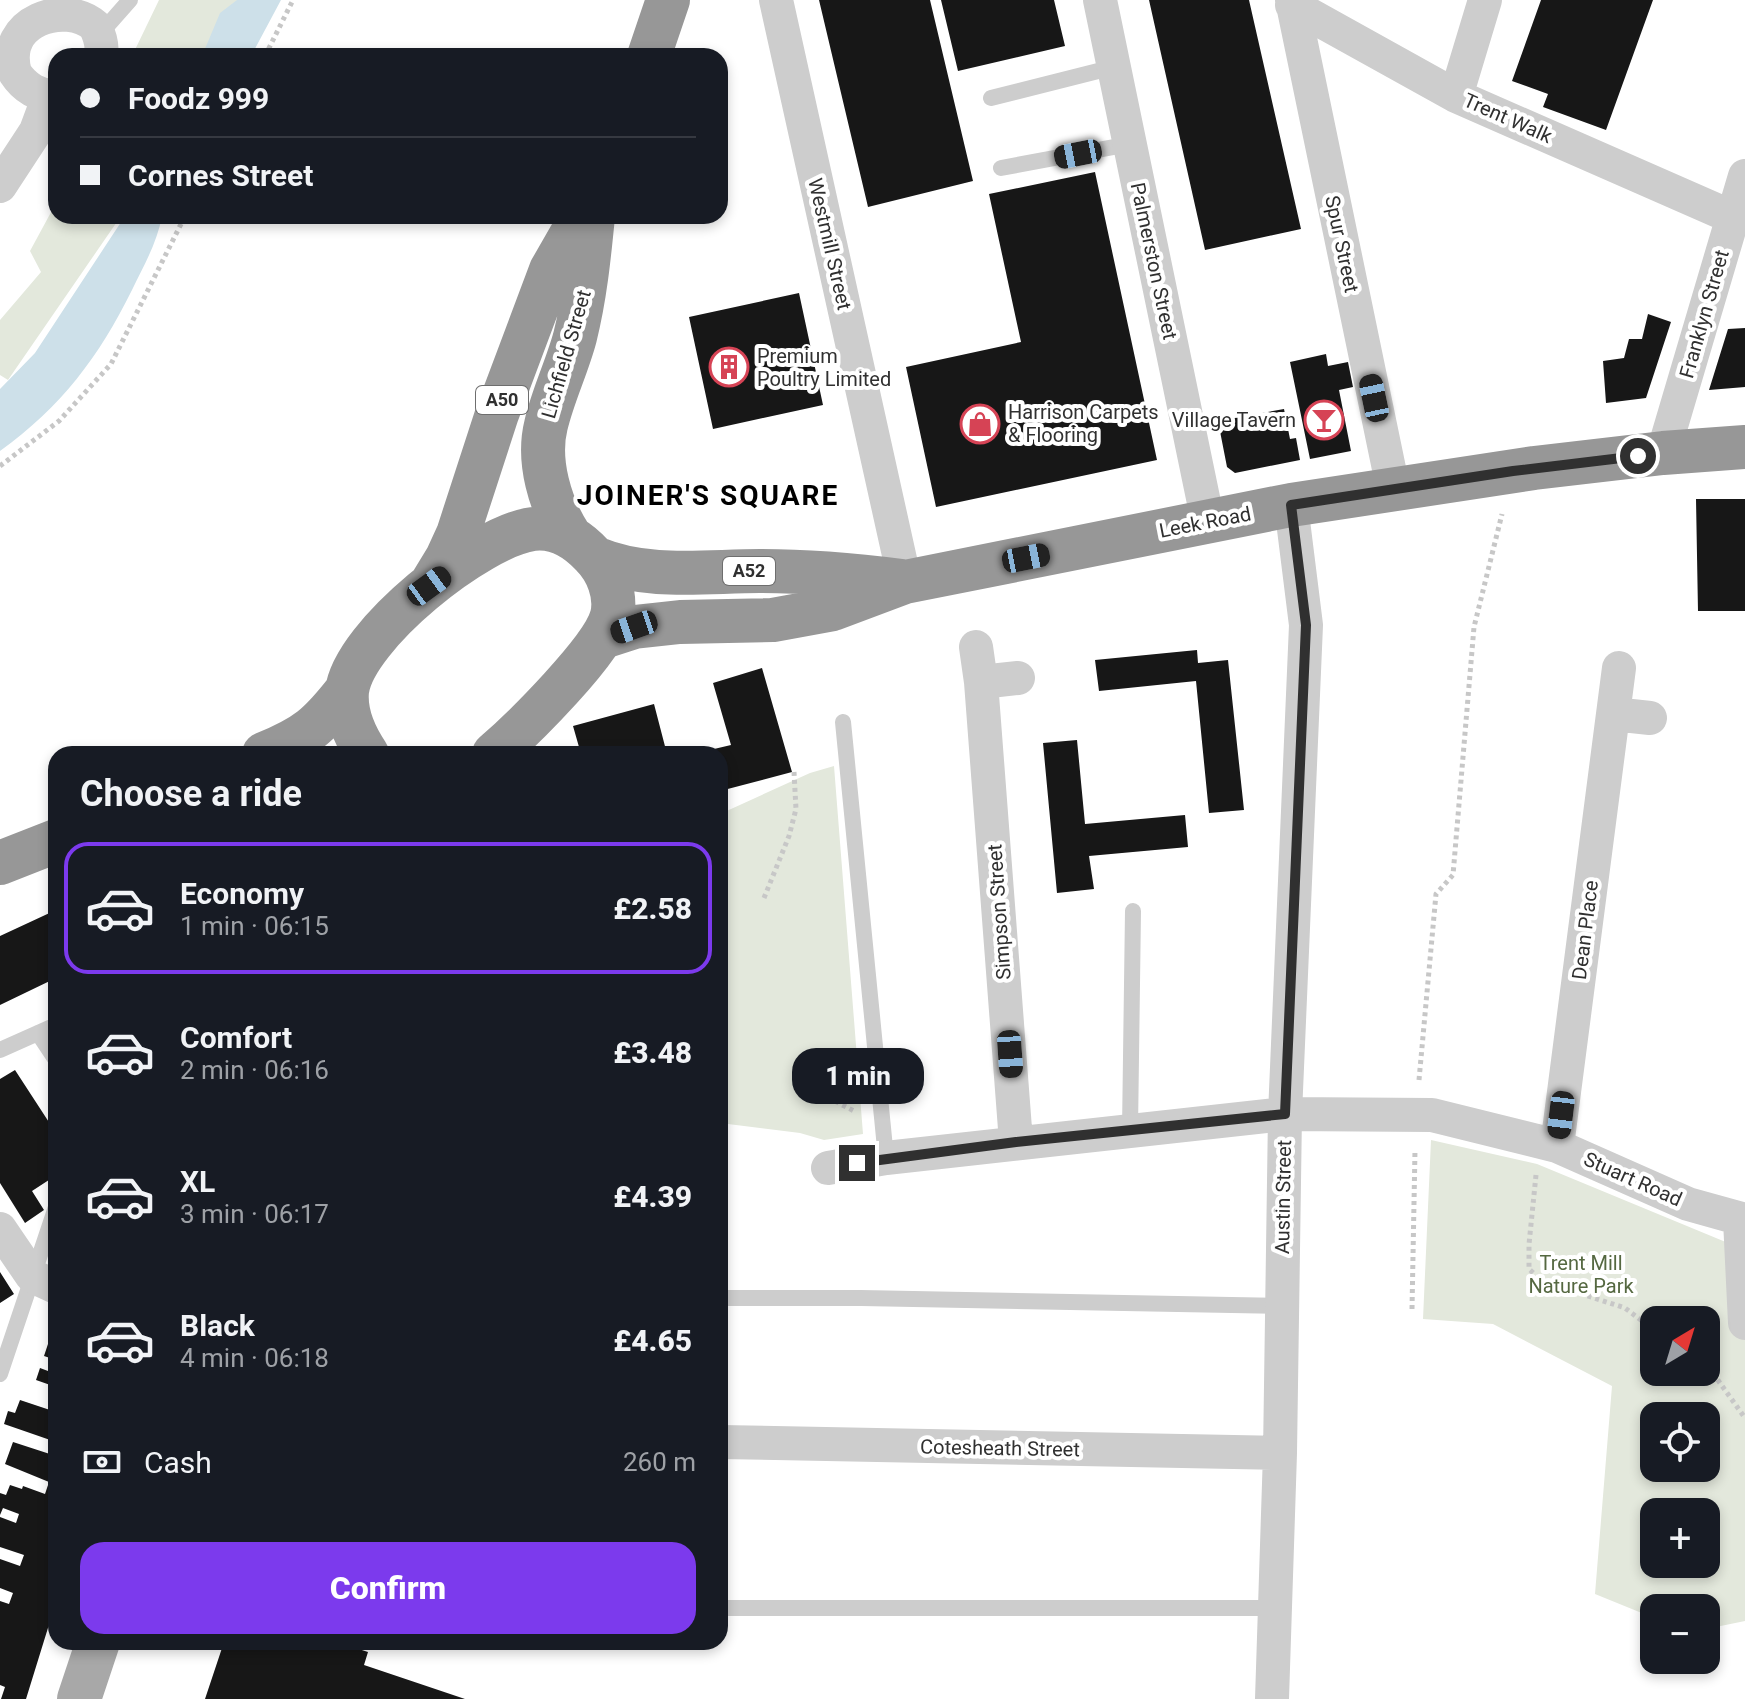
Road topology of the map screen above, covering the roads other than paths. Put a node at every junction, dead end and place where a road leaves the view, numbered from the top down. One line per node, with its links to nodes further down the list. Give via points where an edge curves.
1 (130, 0): 8 (lane)
2 (668, 0): 9 (highway)
3 (776, 0): 28 (street, Westmill Street)
4 (1100, 0): 11 (street, Palmerston Street)
5 (1485, 0): 13 (street)
6 (50, 1): 8 (street, via 66,3 92,20); 10 (street, via 22,16)
7 (1292, 2): 13 (street, Trent Walk); 24 (street, Spur Street)
8 (100, 45)
9 (652, 48)
10 (4, 61): 12 (street, via 23,84)
11 (1114, 67): 14 (lane); 16 (street, Palmerston Street)
12 (48, 95)
13 (1456, 96): 19 (street, Trent Walk)
14 (991, 98)
15 (48, 105): 18 (street)
16 (1130, 144): 17 (lane); 26 (street, Palmerston Street)
17 (1001, 168)
18 (0, 186)
19 (1740, 198): 23 (street, Franklyn Street)
20 (577, 224): 29 (highway, Lichfield Street / A50, via 551,270 458,534)
21 (592, 224): 27 (highway, Lichfield Street / A50, via 588,279 574,340 545,427 552,499 559,519)
22 (1745, 447): 23 (highway, Leek Road / A52)
23 (1663, 453): 24 (highway, Leek Road / A52)
24 (1393, 488): 25 (highway, Leek Road / A52)
25 (1291, 505): 26 (highway, Leek Road / A52); 49 (street, Austin Street, via 1306,625)
26 (1208, 522): 28 (highway, Leek Road / A52)
27 (583, 547): 28 (highway, Leek Road / A52, via 619,568 654,572 832,572); 29 (highway, A52, via 554,530 515,533 489,544); 30 (highway, Lichfield Street, via 607,575 613,593)
28 (905, 582): 30 (highway, Leek Road / A52, via 833,609 773,620 680,622)
29 (429, 586): 35 (highway, A52, via 369,647)
30 (603, 637): 41 (highway)
31 (976, 647): 34 (street, Simpson Street)
32 (1619, 668): 36 (street, Dean Place)
33 (1018, 678): 34 (street)
34 (981, 682): 51 (street, Simpson Street, via 1013,1024)
35 (347, 690): 39 (highway, A52, via 318,725); 40 (highway, via 352,725)
36 (1613, 714): 37 (street); 52 (street, Dean Place)
37 (1650, 718)
38 (843, 722): 53 (lane)
39 (283, 746)
40 (363, 746)
41 (502, 746)
42 (48, 844): 43 (highway)
43 (0, 863)
44 (1133, 911): 50 (lane)
45 (48, 1029): 46 (lane)
46 (38, 1033): 47 (lane); 48 (lane)
47 (48, 1048)
48 (0, 1050)
49 (1285, 1114): 50 (street, Stuart Road); 52 (street, Stuart Road, via 1432,1115); 59 (street, Austin Street)
50 (1130, 1130): 51 (street, Stuart Road)
51 (1016, 1142): 53 (street, Stuart Road)
52 (1548, 1144): 55 (street, Stuart Road, via 1688,1204)
53 (886, 1158): 54 (street, Stuart Road)
54 (828, 1168)
55 (1743, 1220): 61 (street)
56 (0, 1229): 58 (street)
57 (48, 1256): 58 (lane)
58 (44, 1281): 62 (lane)
59 (1282, 1297): 60 (lane); 64 (street, Austin Street)
60 (728, 1298)
61 (1745, 1323)
62 (0, 1374)
63 (728, 1442): 64 (street, Cotesheath Street)
64 (1280, 1453): 66 (street, Austin Street)
65 (728, 1608): 66 (lane)
66 (1275, 1608): 69 (street, Austin Street)
67 (95, 1650): 68 (main road)
68 (79, 1699)
69 (1272, 1699)

